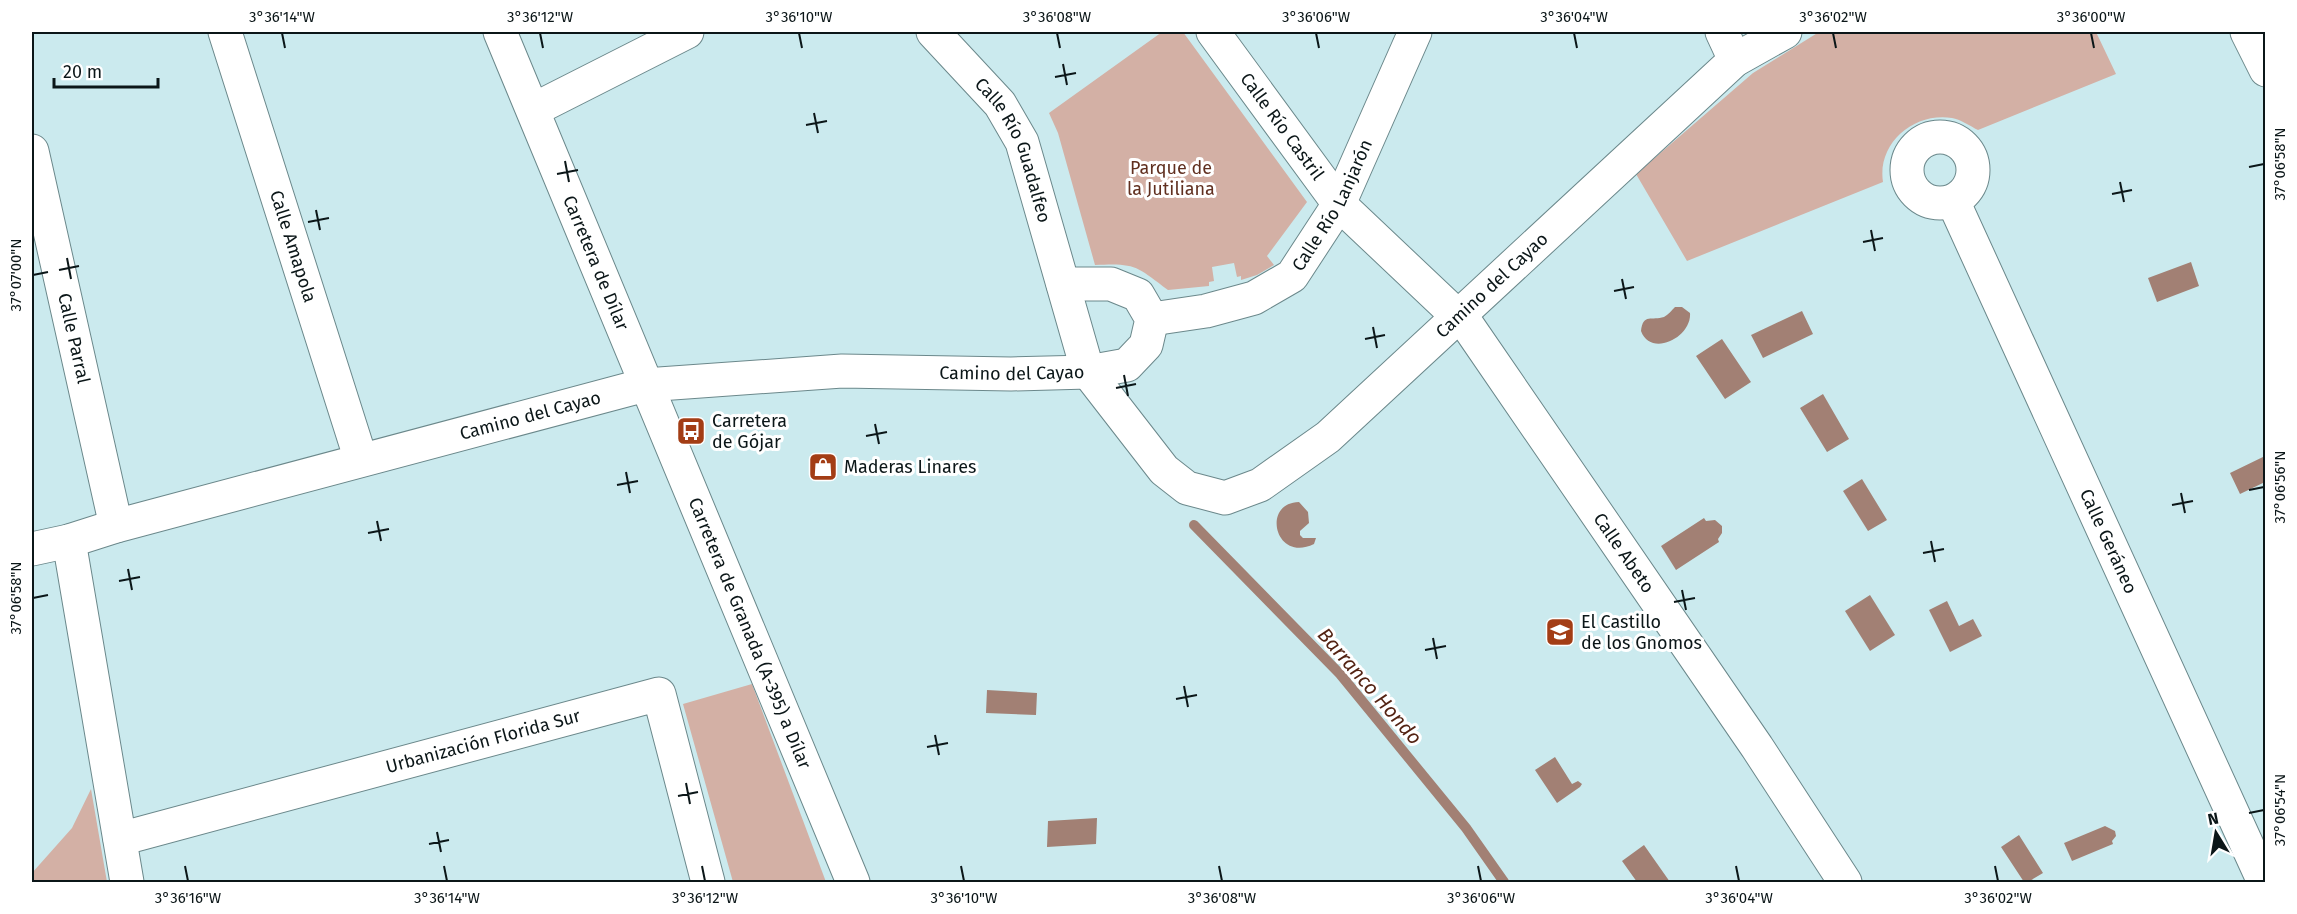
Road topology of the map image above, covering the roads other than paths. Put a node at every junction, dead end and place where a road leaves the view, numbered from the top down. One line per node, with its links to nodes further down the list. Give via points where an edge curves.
1 (225, 32): 18 (street, Calle Amapola)
2 (500, 32): 9 (street, Carretera de Dílar)
3 (687, 32): 9 (street)
4 (933, 32): 13 (street, Calle Río Guadalfeo, via 1000,104 1022,142)
5 (1213, 32): 12 (street, Calle Río Castril)
6 (1414, 32): 12 (street, Calle Río Lanjarón)
7 (1785, 32): 8 (street, Camino del Cayao)
8 (1729, 46): 14 (street, Camino del Cayao)
9 (532, 110): 17 (street, Carretera de Dílar)
10 (32, 151): 19 (street, Calle Parral)
11 (1953, 201): 27 (street, Calle Geráneo)
12 (1340, 204): 14 (street, Calle Río Castril); 15 (street, Calle Río Lanjarón, via 1292,276 1254,298 1206,311)
13 (1063, 284): 15 (street, via 1111,284 1138,295); 16 (street, Calle Río Guadalfeo)
14 (1460, 316): 16 (street, Camino del Cayao, via 1328,437 1260,485 1225,498 1187,488 1164,470); 26 (street, Calle Abeto, via 1757,747)
15 (1152, 318): 16 (street, via 1146,345 1127,364)
16 (1088, 372): 17 (street, Camino del Cayao, via 842,371)
17 (645, 385): 18 (street, Camino del Cayao); 25 (street, Carretera de Granada (A-395) a Dílar)
18 (361, 460): 19 (street, Camino del Cayao)
19 (116, 526): 20 (street, Camino del Cayao)
20 (69, 541): 21 (street, Camino del Cayao); 22 (street)
21 (32, 549)
22 (120, 839): 23 (street); 24 (street, Urbanización Florida Sur, via 659,694)
23 (127, 882)
24 (708, 882)
25 (853, 882)
26 (1845, 882)
27 (2264, 882)

